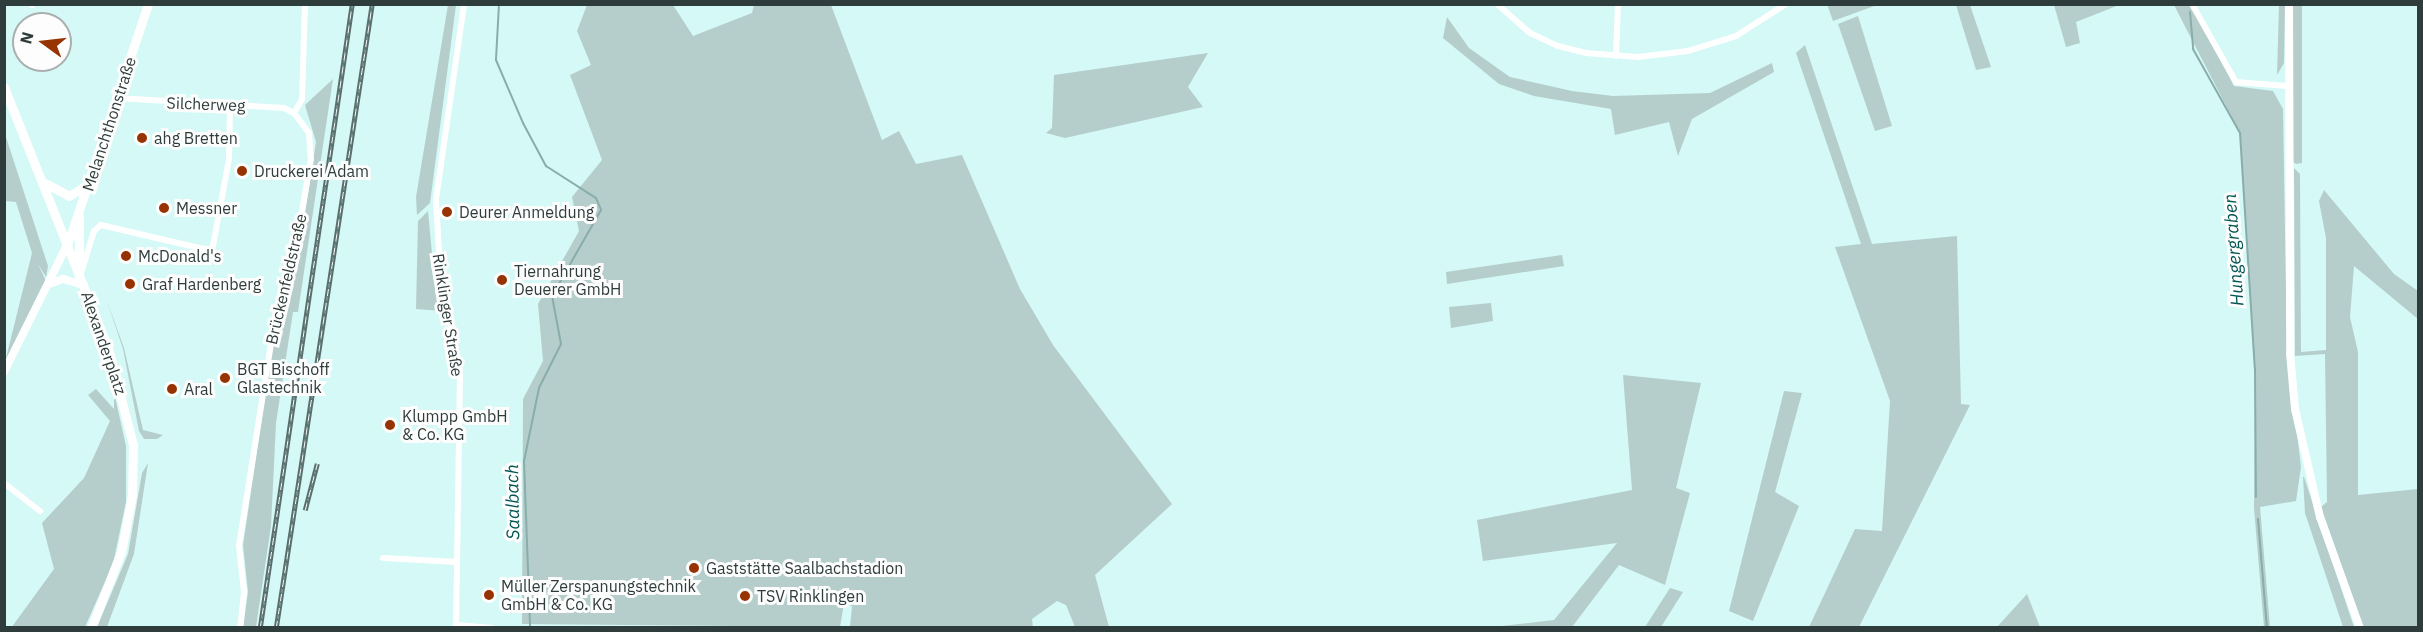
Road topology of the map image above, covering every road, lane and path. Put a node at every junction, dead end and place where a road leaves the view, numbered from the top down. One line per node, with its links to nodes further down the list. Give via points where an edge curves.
1 (148, 4): 12 (main road, Melanchthonstraße)
2 (305, 4): 14 (street, via 302,99)
3 (464, 4): 25 (street, Rinklinger Straße, via 436,199 440,267 460,371)
4 (1497, 4): 9 (street, via 1530,33 1558,46)
5 (1618, 4): 9 (street)
6 (1786, 4): 9 (street, via 1751,29 1713,44 1662,55)
7 (2192, 4): 10 (street, via 2236,82)
8 (2289, 4): 10 (street)
9 (1616, 56)
10 (2287, 86): 30 (street, via 2295,409 2318,510)
11 (4, 87): 15 (main road, Alexanderplatz)
12 (117, 98): 13 (street, Silcherweg); 16 (main road, Melanchthonstraße)
13 (230, 106): 14 (street, Silcherweg); 19 (street, via 229,159 212,251 111,225 94,231)
14 (294, 113): 28 (street, Brückenfeldstraße, via 309,133 311,159 295,252 276,312 239,544 244,592)
15 (43, 182): 16 (main road, via 69,196); 18 (main road, Alexanderplatz)
16 (89, 184): 17 (main road, Melanchthonstraße)
17 (79, 214): 18 (main road, Melanchthonstraße); 19 (main road)
18 (68, 243): 19 (main road, Alexanderplatz); 20 (street)
19 (81, 276): 20 (street); 27 (main road, Alexanderplatz, via 118,377 133,445 132,495 122,552)
20 (50, 284): 21 (street)
21 (4, 372)
22 (4, 483): 23 (street)
23 (40, 511)
24 (383, 558): 25 (street)
25 (457, 562): 26 (street, Rinklinger Straße)
26 (456, 626): 29 (street)
27 (91, 627)
28 (240, 627)
29 (492, 627)
30 (2360, 627)

